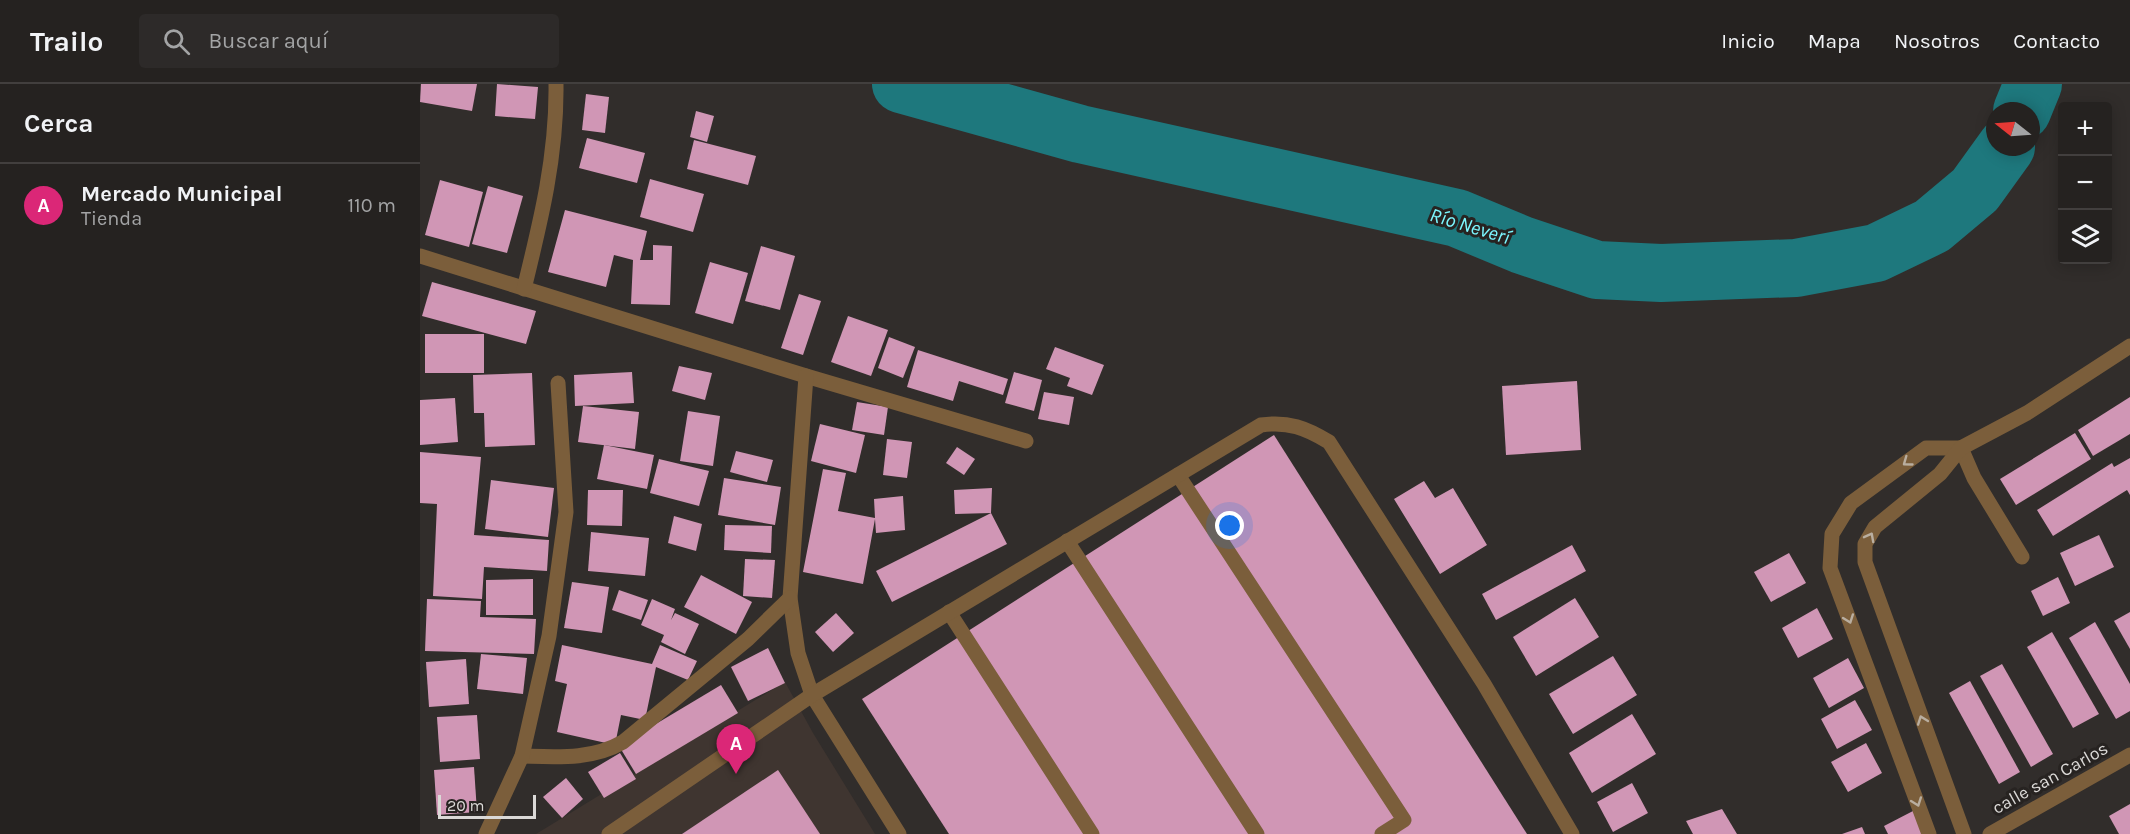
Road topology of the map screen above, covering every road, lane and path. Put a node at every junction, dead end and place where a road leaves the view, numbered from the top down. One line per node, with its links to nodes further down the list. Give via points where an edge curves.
1 (556, 84): 3 (street, via 557,125 549,189)
2 (420, 256): 3 (street)
3 (524, 289): 5 (street)
4 (2130, 346): 8 (street, via 2027,412)
5 (806, 376): 7 (street); 12 (street)
6 (558, 383): 16 (street, via 566,512 549,636)
7 (1026, 441)
8 (1961, 448): 11 (street, via 1974,478); 24 (street, one-way to 24, via 1926,448 1851,503 1832,534 1830,568); 25 (street, one-way to 8, via 1865,562 1865,544 1875,527 1940,474)
9 (1178, 475): 10 (street); 22 (street, via 1404,820); 23 (street, via 1261,425 1279,422 1303,427 1329,442 1484,684)
10 (1067, 542): 13 (street); 21 (street)
11 (2022, 557)
12 (790, 598): 14 (street, via 798,653); 16 (street, via 740,646 608,751 575,758)
13 (949, 612): 14 (street); 20 (street)
14 (812, 695): 17 (street); 19 (street)
15 (2130, 755): 26 (street, calle san Carlos)
16 (522, 756): 18 (street)
17 (616, 832)
18 (486, 834)
19 (898, 834)
20 (1092, 834)
21 (1257, 834)
22 (1382, 834)
23 (1572, 834)
24 (1929, 834)
25 (1964, 834)
26 (1990, 834)

